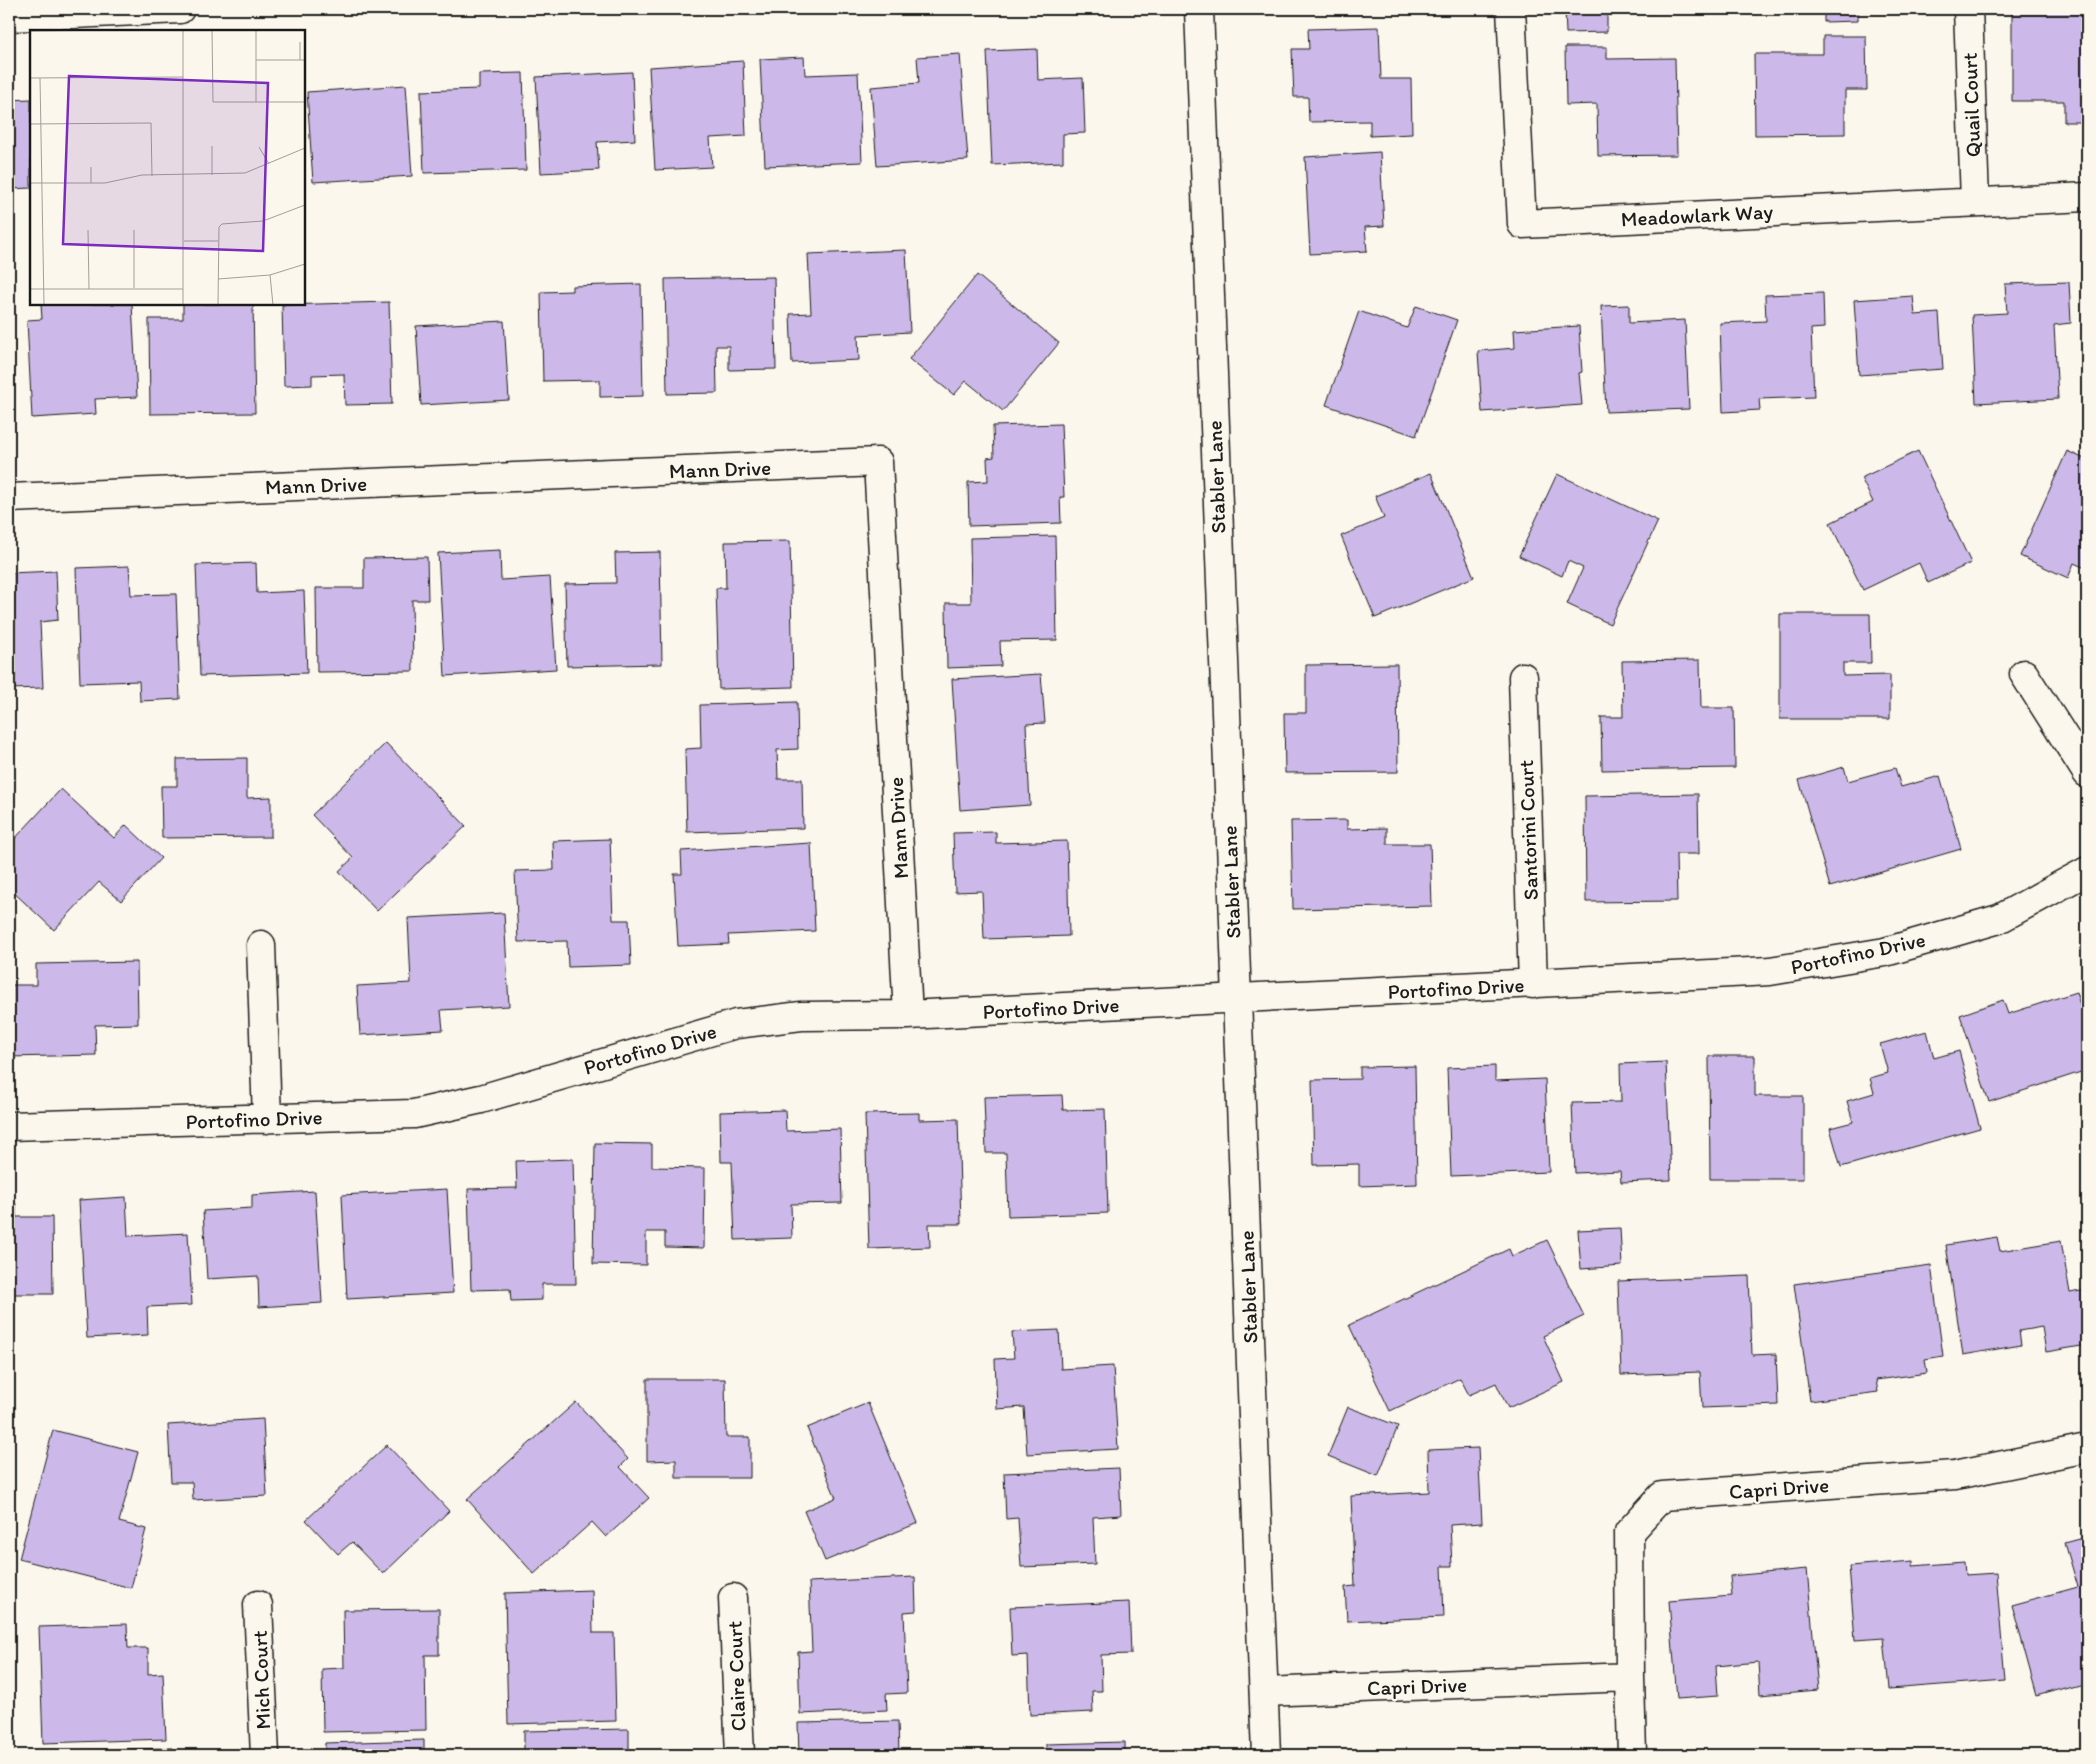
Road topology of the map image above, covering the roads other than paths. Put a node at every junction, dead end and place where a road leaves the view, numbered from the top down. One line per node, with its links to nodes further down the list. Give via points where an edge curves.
1 (180, 9): 5 (street)
2 (1199, 9): 15 (street, Stabler Lane)
3 (1511, 9): 7 (street, Meadowlark Way, via 1522,224)
4 (1968, 9): 7 (street, Quail Court)
5 (9, 17)
6 (2087, 197): 7 (street, Meadowlark Way)
7 (1975, 201)
8 (9, 498): 16 (street, Mann Drive, via 878,462)
9 (2024, 674): 11 (street)
10 (1522, 676): 14 (street, Santorini Court)
11 (2087, 773)
12 (2087, 871): 14 (street, Portofino Drive, via 1999,919 1885,952 1770,971)
13 (261, 945): 17 (street)
14 (1533, 984): 15 (street, Portofino Drive)
15 (1236, 999): 16 (street, Portofino Drive); 23 (street, Stabler Lane)
16 (908, 1015): 17 (street, Portofino Drive, via 801,1016 736,1024 481,1099 414,1114)
17 (267, 1119): 18 (street, Portofino Drive)
18 (9, 1126)
19 (2087, 1448): 22 (street, Capri Drive, via 1955,1475 1662,1496 1630,1532)
20 (733, 1598): 25 (street, Claire Court)
21 (258, 1605): 24 (street, Mich Court)
22 (1630, 1677): 23 (street, Capri Drive); 27 (street, Capri Drive)
23 (1264, 1692): 26 (street, Stabler Lane)
24 (265, 1755)
25 (740, 1755)
26 (1266, 1755)
27 (1632, 1755)

